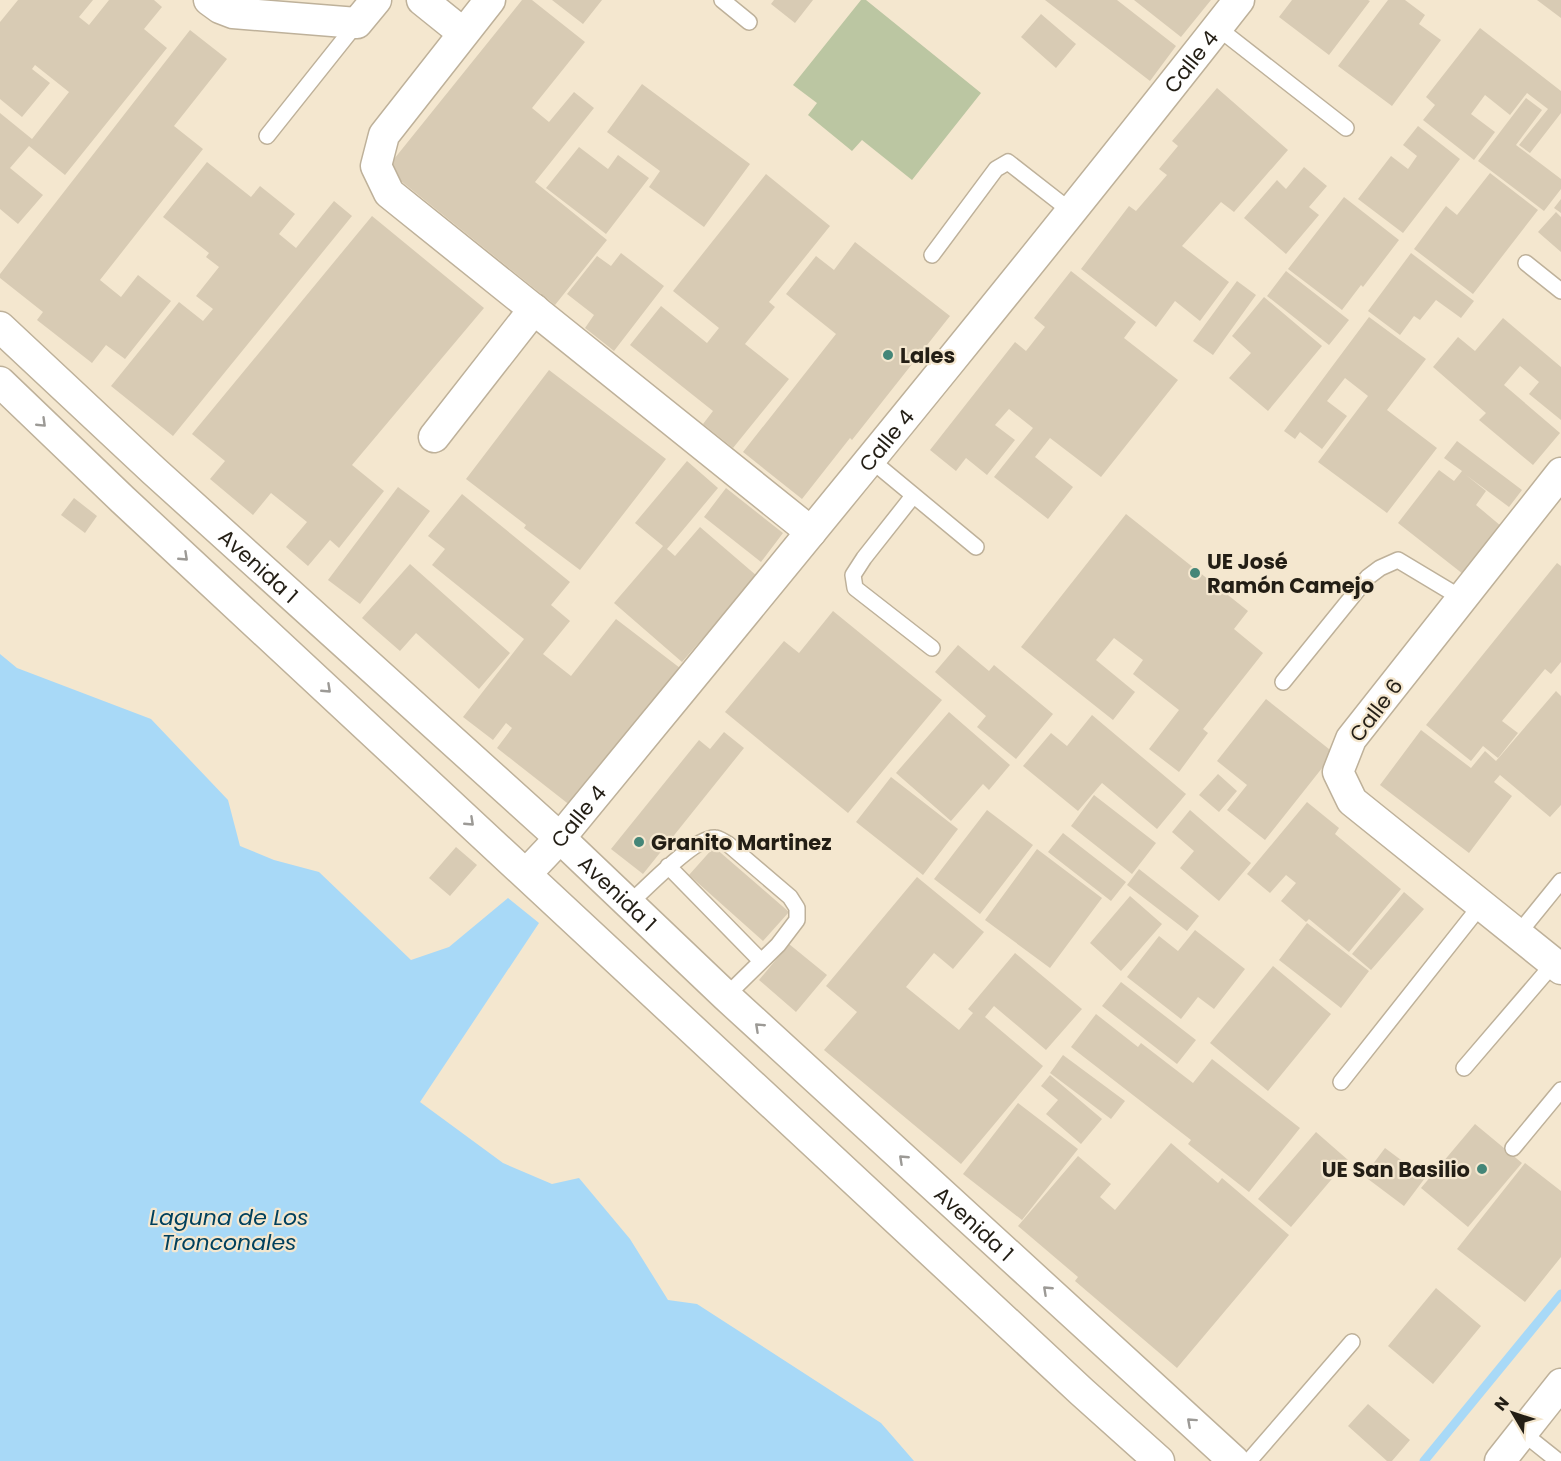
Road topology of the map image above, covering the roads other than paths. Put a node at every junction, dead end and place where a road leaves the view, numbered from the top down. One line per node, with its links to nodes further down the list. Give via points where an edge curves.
1 (209, 0): 8 (street, via 233,13)
2 (376, 0): 8 (street)
3 (422, 0): 10 (street)
4 (490, 0): 10 (street)
5 (722, 0): 7 (lane)
6 (1239, 0): 9 (street, Calle 4)
7 (749, 22)
8 (357, 23): 12 (lane)
9 (1218, 28): 11 (lane); 13 (street, Calle 4)
10 (463, 33): 17 (street, via 384,135 375,166 389,193)
11 (1346, 128)
12 (267, 135)
13 (1072, 212): 14 (lane, via 1008,162 996,169); 21 (street, Calle 4)
14 (932, 255)
15 (1526, 263): 16 (lane)
16 (1561, 291)
17 (534, 309): 20 (street); 24 (street)
18 (0, 327): 29 (street, Avenida 1)
19 (0, 382): 31 (street, Avenida 1, one-way to 31)
20 (434, 437)
21 (871, 460): 23 (lane); 24 (street, Calle 4)
22 (1561, 473): 26 (street, Calle 6)
23 (914, 496): 25 (lane); 27 (lane, via 853,574 855,588)
24 (811, 532): 29 (street, Calle 4)
25 (976, 547)
26 (1463, 599): 28 (lane, via 1398,560 1380,568 1368,576); 34 (street, Calle 6, via 1351,739 1338,772 1352,801)
27 (932, 648)
28 (1283, 682)
29 (560, 838): 31 (street, Calle 4); 33 (street, Avenida 1)
30 (668, 866): 33 (lane); 36 (lane); 36 (lane, via 707,839 716,838 790,897 797,908 797,920)
31 (526, 874): 46 (street, Avenida 1)
32 (1561, 881): 35 (lane)
33 (629, 904): 38 (street, Avenida 1)
34 (1481, 905): 35 (street, Calle 6); 40 (lane)
35 (1518, 934): 37 (street, Calle 6)
36 (761, 961): 38 (lane)
37 (1558, 966): 39 (lane)
38 (726, 996): 47 (street, Avenida 1, one-way to 38)
39 (1464, 1068)
40 (1341, 1082)
41 (1561, 1090): 42 (lane)
42 (1513, 1148)
43 (1352, 1342): 48 (lane)
44 (1561, 1384): 45 (street)
45 (1523, 1433): 49 (street); 50 (lane)
46 (1159, 1461)
47 (1234, 1461)
48 (1249, 1461)
49 (1500, 1461)
50 (1558, 1461)

